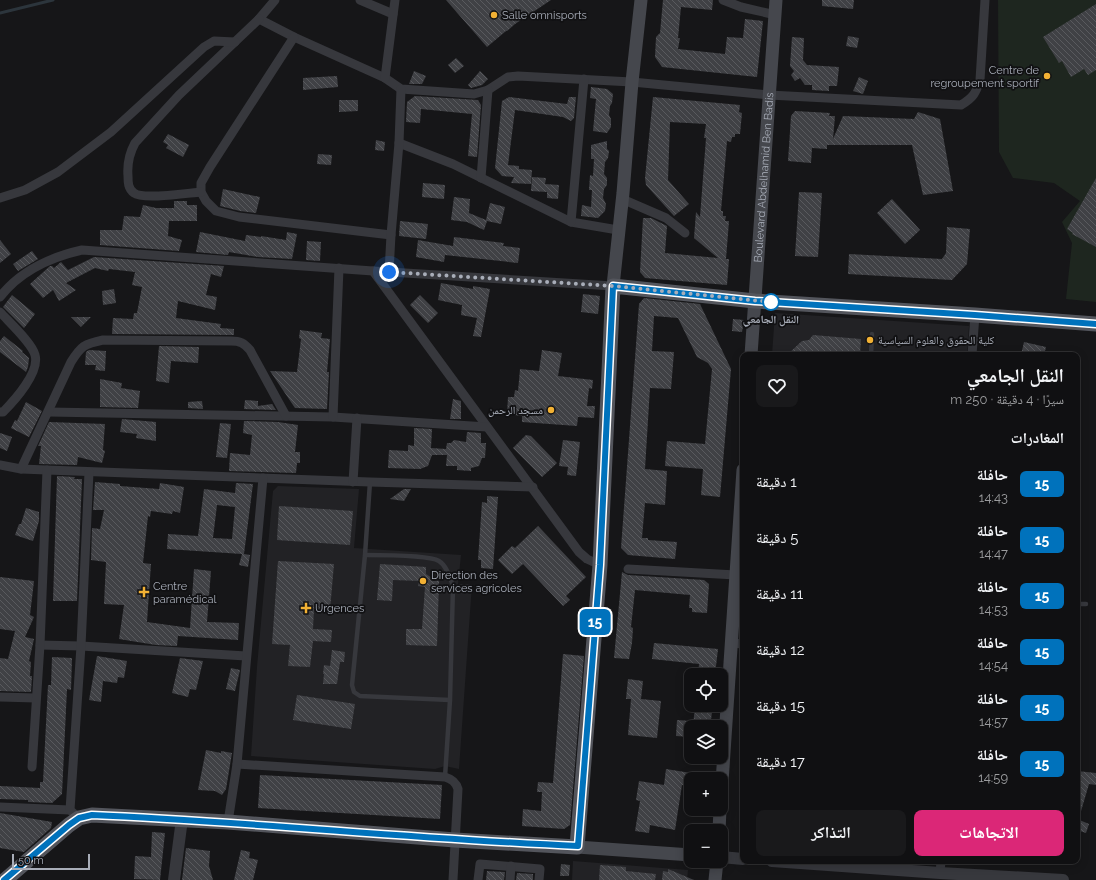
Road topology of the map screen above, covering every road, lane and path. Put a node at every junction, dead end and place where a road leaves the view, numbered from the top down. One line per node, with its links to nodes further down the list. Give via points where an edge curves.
1 (275, 0): 10 (street)
2 (360, 0): 8 (street)
3 (395, 0): 8 (street)
4 (641, 0): 15 (main road)
5 (723, 0): 9 (street)
6 (776, 0): 9 (main road, Boulevard Abdelhamid Ben Badis)
7 (985, 0): 18 (street, via 980,80 970,100 961,105)
8 (393, 14): 13 (street)
9 (776, 15): 18 (main road, Boulevard Abdelhamid Ben Badis)
10 (259, 19): 11 (street); 12 (street)
11 (294, 37): 13 (street); 21 (street, via 207,172)
12 (235, 42): 21 (street, via 179,95 135,143 129,156 128,185 135,194 146,196); 22 (street, via 218,41 204,47 111,132 58,172 25,190)
13 (386, 78): 16 (street)
14 (584, 79): 15 (street); 17 (street, via 508,77); 24 (street)
15 (632, 82): 18 (street); 23 (main road)
16 (401, 89): 17 (street, via 474,94); 19 (street)
17 (488, 90): 20 (street)
18 (769, 95): 33 (main road, Boulevard Abdelhamid Ben Badis)
19 (399, 143): 20 (street); 27 (street)
20 (481, 178): 24 (street)
21 (201, 192): 27 (street, via 212,208 224,214)
22 (0, 198)
23 (622, 199): 25 (main road); 26 (street, via 666,218)
24 (571, 222): 25 (street)
25 (618, 230): 31 (main road)
26 (685, 233)
27 (391, 235): 30 (street)
28 (339, 268): 29 (street); 32 (street, via 82,250 63,254 26,272); 44 (street)
29 (373, 271): 30 (street); 46 (street)
30 (389, 272): 31 (street)
31 (613, 286): 33 (main road); 57 (main road)
32 (0, 297)
33 (755, 301): 35 (main road); 38 (main road, Boulevard Abdelhamid Ben Badis)
34 (0, 312): 41 (street, via 30,345 35,353 36,362 30,377 12,403)
35 (975, 315): 36 (main road); 40 (street)
36 (1096, 324)
37 (872, 334): 39 (lane)
38 (751, 352)
39 (871, 352)
40 (972, 352)
41 (0, 412)
42 (49, 412): 43 (street); 43 (street, via 71,362 77,352 88,343 103,340 230,340 245,344); 48 (street)
43 (286, 416): 44 (street)
44 (333, 417): 45 (street)
45 (357, 418): 46 (street); 52 (street)
46 (487, 427): 54 (street)
47 (0, 465): 48 (street)
48 (21, 469): 49 (street)
49 (47, 470): 50 (street); 63 (street)
50 (89, 472): 51 (street); 64 (street)
51 (263, 478): 52 (street); 65 (street)
52 (353, 482): 53 (street)
53 (370, 482): 54 (street); 56 (lane)
54 (533, 486): 57 (street, via 579,552)
55 (740, 536): 59 (main road)
56 (365, 555): 68 (lane, via 429,558 440,562 448,571 453,586); 68 (lane, via 352,685 354,692 360,696)
57 (600, 565): 78 (main road)
58 (628, 569): 59 (street)
59 (738, 580): 62 (main road)
60 (1080, 604): 61 (lane)
61 (1086, 604)
62 (737, 644): 71 (main road)
63 (40, 646): 64 (street); 67 (street)
64 (81, 646): 65 (street); 74 (street)
65 (246, 656): 69 (street)
66 (0, 697): 67 (street)
67 (36, 698): 70 (street)
68 (450, 700): 72 (lane)
69 (237, 764): 72 (street); 76 (street)
70 (32, 767)
71 (724, 772)
72 (445, 777): 77 (street, via 456,783 458,789)
73 (0, 807): 74 (street)
74 (74, 814): 75 (main road); 88 (main road, via 69,825)
75 (182, 819): 76 (main road); 89 (street)
76 (228, 822): 77 (main road)
77 (456, 840): 78 (main road); 90 (street)
78 (578, 846): 79 (main road)
79 (684, 854)
80 (728, 858): 81 (street)
81 (740, 859)
82 (804, 864): 86 (street)
83 (941, 864): 86 (street)
84 (511, 866): 91 (street, via 480,864); 92 (street); 93 (street, via 540,869)
85 (716, 868): 94 (main road)
86 (940, 877): 87 (street)
87 (1031, 879): 95 (street)
88 (4, 880)
89 (174, 880)
90 (453, 880)
91 (478, 880)
92 (510, 880)
93 (540, 880)
94 (715, 880)
95 (1063, 880)

